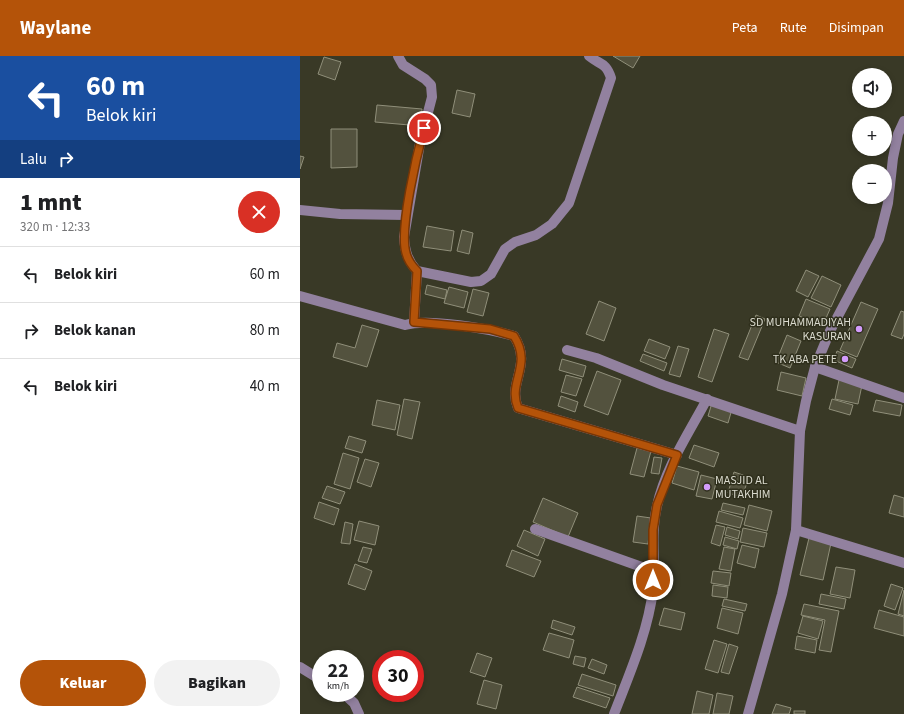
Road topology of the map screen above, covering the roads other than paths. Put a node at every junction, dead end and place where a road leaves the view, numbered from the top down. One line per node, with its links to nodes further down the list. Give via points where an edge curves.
1 (398, 56): 5 (street, via 403,65 431,85 432,97)
2 (589, 56): 6 (street, via 608,69 611,78 569,203 552,224 536,235 515,242 505,249 491,274 481,281 471,282)
3 (904, 121): 10 (street, via 892,158 888,203 879,239 838,313)
4 (300, 210): 5 (street, via 340,214)
5 (406, 215): 6 (street, via 406,252 409,262)
6 (417, 271): 8 (street)
7 (300, 296): 8 (street, via 405,325)
8 (414, 322): 14 (street, via 490,329 514,336 521,346 522,358 516,387 515,401 518,408)
9 (567, 350): 12 (street, via 596,358 663,385)
10 (815, 367): 11 (street); 13 (street)
11 (904, 398)
12 (707, 399): 13 (street); 14 (street)
13 (800, 431): 16 (street)
14 (677, 455): 18 (street, via 657,505 653,530)
15 (535, 529): 18 (street)
16 (796, 530): 17 (street); 24 (street, via 782,594)
17 (904, 563)
18 (653, 571): 23 (street, via 653,589 643,634)
19 (300, 667): 20 (street)
20 (312, 674)
21 (353, 702): 22 (street)
22 (359, 714)
23 (614, 714)
24 (748, 714)

